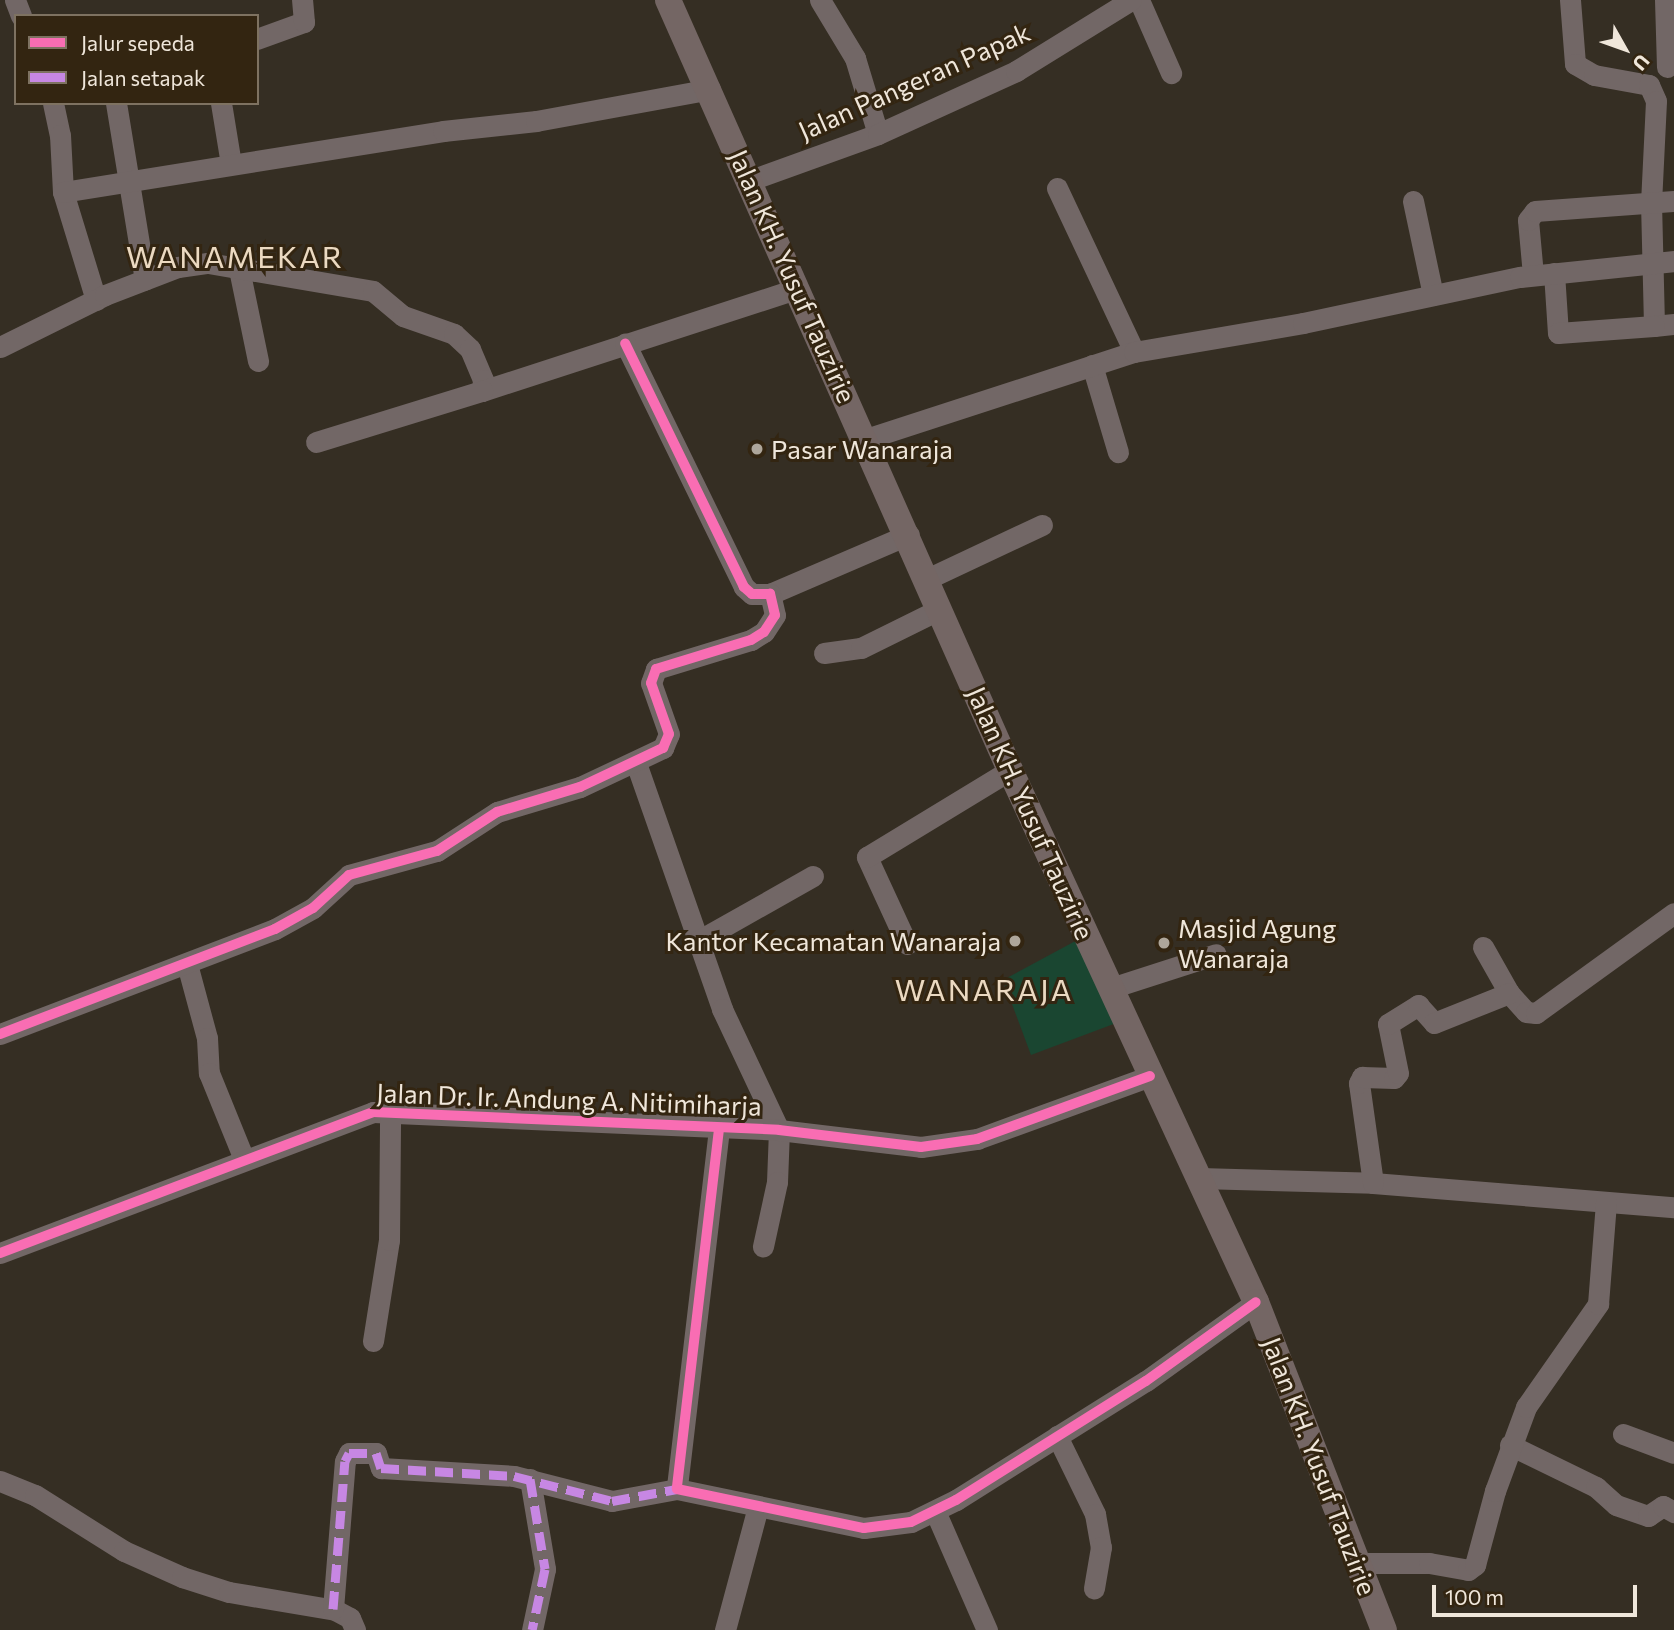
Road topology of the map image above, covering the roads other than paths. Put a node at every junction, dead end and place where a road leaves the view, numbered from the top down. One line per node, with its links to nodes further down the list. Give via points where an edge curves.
1 (302, 0): 8 (street, via 304,22)
2 (668, 0): 11 (main road, Jalan KH. Yusuf Tauzirie)
3 (820, 0): 15 (street, via 855,58)
4 (1130, 0): 15 (street, Jalan Pangeran Papak, via 1016,71)
5 (1139, 0): 10 (street)
6 (1570, 0): 23 (street, via 1575,64 1594,75 1649,85 1656,101)
7 (1665, 0): 9 (street)
8 (259, 38)
9 (1667, 66)
10 (1171, 73)
11 (710, 89): 16 (street, via 536,121); 17 (main road, Jalan KH. Yusuf Tauzirie)
12 (53, 105): 20 (street)
13 (116, 105): 18 (street)
14 (221, 105): 16 (street)
15 (878, 134): 17 (street, Jalan Pangeran Papak)
16 (231, 164): 18 (street)
17 (751, 180): 28 (main road, Jalan KH. Yusuf Tauzirie)
18 (127, 181): 20 (street); 27 (street)
19 (1057, 188): 34 (street)
20 (63, 192): 30 (street)
21 (1413, 201): 29 (street)
22 (1674, 201): 23 (street)
23 (1651, 202): 24 (street); 26 (street, via 1535,211 1528,220)
24 (1663, 262): 26 (street); 31 (street)
25 (239, 269): 27 (street, via 200,263); 35 (street); 37 (street, via 373,291 403,316 454,334 470,349 483,380)
26 (1544, 274): 29 (street); 31 (street, via 1558,333)
27 (145, 280): 30 (street)
28 (795, 289): 32 (street); 38 (main road, Jalan KH. Yusuf Tauzirie)
29 (1433, 295): 34 (street)
30 (96, 300): 33 (street)
31 (1664, 325)
32 (625, 343): 37 (street); 44 (street, via 744,587 752,594)
33 (0, 347)
34 (1134, 352): 36 (street)
35 (258, 361)
36 (1092, 365): 38 (street); 40 (street)
37 (482, 391): 39 (street)
38 (866, 439): 42 (main road, Jalan KH. Yusuf Tauzirie)
39 (316, 442)
40 (1118, 453)
41 (1042, 525): 43 (street)
42 (909, 534): 43 (main road, Jalan KH. Yusuf Tauzirie); 44 (street)
43 (927, 579): 45 (main road, Jalan KH. Yusuf Tauzirie)
44 (769, 594): 47 (street, via 775,615 764,632 663,666 652,674 667,741 657,754)
45 (940, 609): 46 (street, via 861,648); 48 (main road, Jalan KH. Yusuf Tauzirie)
46 (824, 653)
47 (636, 763): 51 (street); 55 (street, via 580,787 497,812 437,851 349,875 296,919)
48 (1010, 770): 52 (street, via 867,857); 56 (main road, Jalan KH. Yusuf Tauzirie)
49 (813, 876): 51 (street)
50 (1674, 913): 57 (street, via 1536,1013 1527,1012)
51 (698, 941): 62 (street, via 722,1009)
52 (907, 944)
53 (1483, 947): 57 (street)
54 (1216, 954): 56 (street)
55 (187, 964): 58 (street); 63 (street, via 207,1038 209,1073)
56 (1111, 988): 59 (main road, Jalan KH. Yusuf Tauzirie)
57 (1509, 993): 65 (street, via 1434,1023 1418,1005 1388,1024 1396,1076 1362,1077 1359,1083)
58 (0, 1034)
59 (1150, 1076): 62 (street, Jalan Dr. Ir. Andung A. Nitimiharja, via 1008,1129 950,1144 921,1147); 64 (main road, Jalan KH. Yusuf Tauzirie)
60 (390, 1113): 61 (street, Jalan Dr. Ir. Andung A. Nitimiharja); 63 (street, Jalan Dr. Ir. Andung A. Nitimiharja, via 357,1114); 71 (street, via 390,1227)
61 (719, 1129): 62 (street, Jalan Dr. Ir. Andung A. Nitimiharja); 78 (street)
62 (779, 1130): 68 (street, via 777,1182)
63 (244, 1159): 69 (street, Jalan Dr. Ir. Andung A. Nitimiharja)
64 (1199, 1178): 65 (street); 70 (main road, Jalan KH. Yusuf Tauzirie)
65 (1373, 1183): 66 (street)
66 (1606, 1202): 67 (street); 74 (street, via 1598,1304 1544,1377)
67 (1674, 1207)
68 (763, 1246)
69 (0, 1253)
70 (1256, 1302): 73 (street, via 1146,1381); 82 (main road, Jalan KH. Yusuf Tauzirie)
71 (373, 1342)
72 (1623, 1433): 75 (street)
73 (1057, 1436): 80 (street); 83 (street, via 1095,1514 1101,1547)
74 (1510, 1445): 81 (street, via 1596,1487 1616,1505 1648,1516 1663,1506); 82 (street, via 1472,1568)
75 (1674, 1454)
76 (530, 1479): 78 (street, via 612,1501); 84 (street, via 381,1468 376,1453 349,1453); 86 (street, via 544,1569)
77 (0, 1481): 84 (street, via 35,1495 124,1551 182,1577 229,1592)
78 (677, 1489): 79 (street)
79 (758, 1507): 80 (street, via 864,1528 911,1522); 87 (street, via 740,1590)
80 (935, 1511): 88 (street)
81 (1674, 1512)
82 (1359, 1563): 89 (main road, Jalan KH. Yusuf Tauzirie)
83 (1094, 1588)
84 (333, 1609): 85 (street, via 350,1618)
85 (355, 1630)
86 (532, 1630)
87 (725, 1630)
88 (987, 1630)
89 (1384, 1630)

